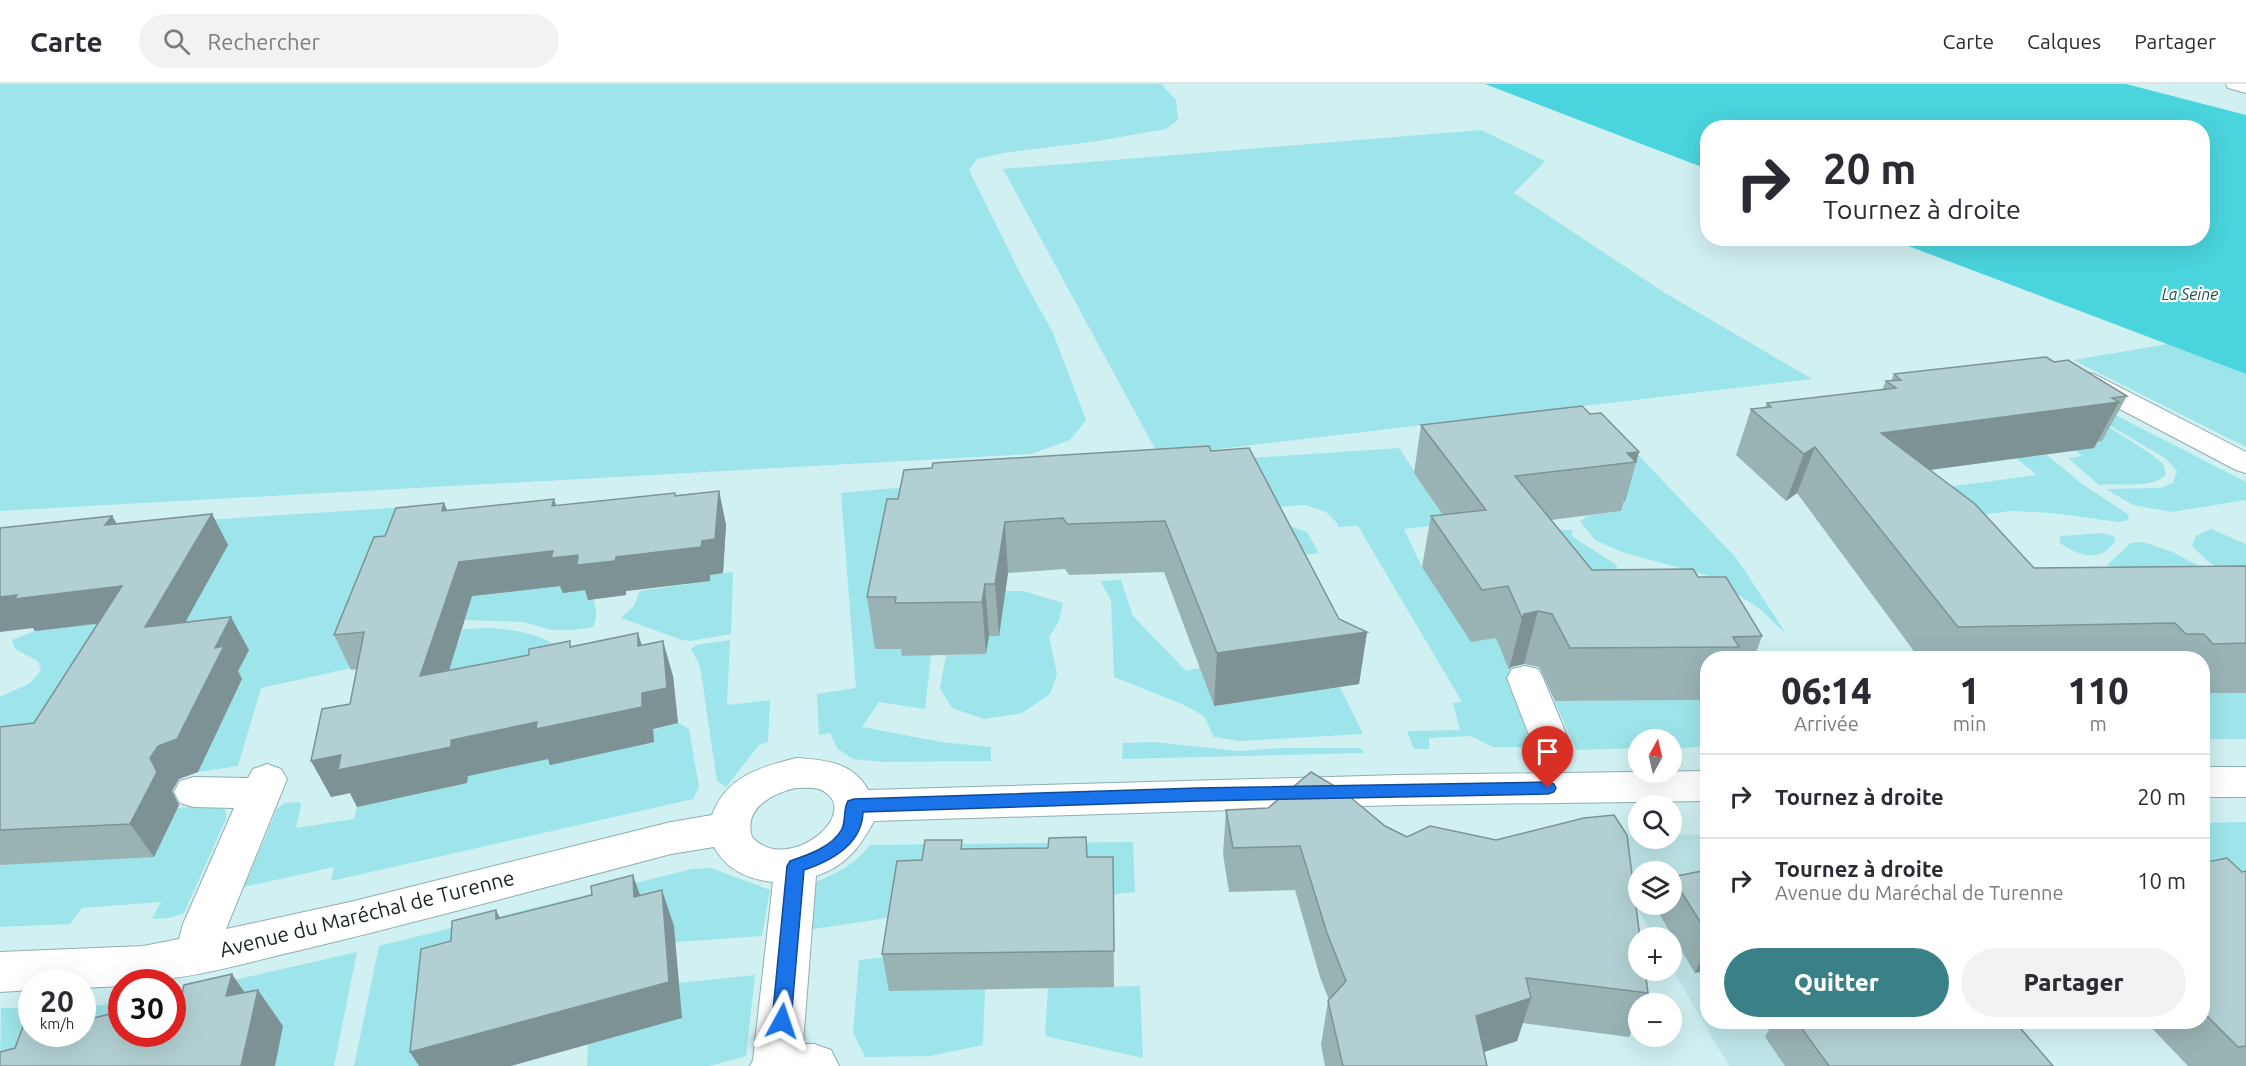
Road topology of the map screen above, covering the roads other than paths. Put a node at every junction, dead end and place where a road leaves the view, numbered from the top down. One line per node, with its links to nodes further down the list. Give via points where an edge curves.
1 (2234, 84): 2 (street)
2 (2246, 88)
3 (2059, 369): 4 (street)
4 (2246, 464)
5 (1526, 678): 6 (street)
6 (1553, 748)
7 (2210, 782): 8 (street)
8 (2246, 782)
9 (1700, 786): 11 (street, via 1340,791)
10 (194, 792): 14 (street, via 264,786 205,924)
11 (854, 806): 12 (street, via 845,786 827,776 796,773 766,781 750,791 731,814); 13 (street, via 849,832 840,844 819,858)
12 (729, 828): 13 (street, via 734,846 750,860 771,867); 14 (street, Avenue du Maréchal de Turenne, via 671,838)
13 (796, 866): 16 (street)
14 (197, 955): 15 (street, Avenue du Maréchal de Turenne, via 143,965)
15 (0, 972)
16 (776, 1066): 17 (street)
17 (814, 1066)

